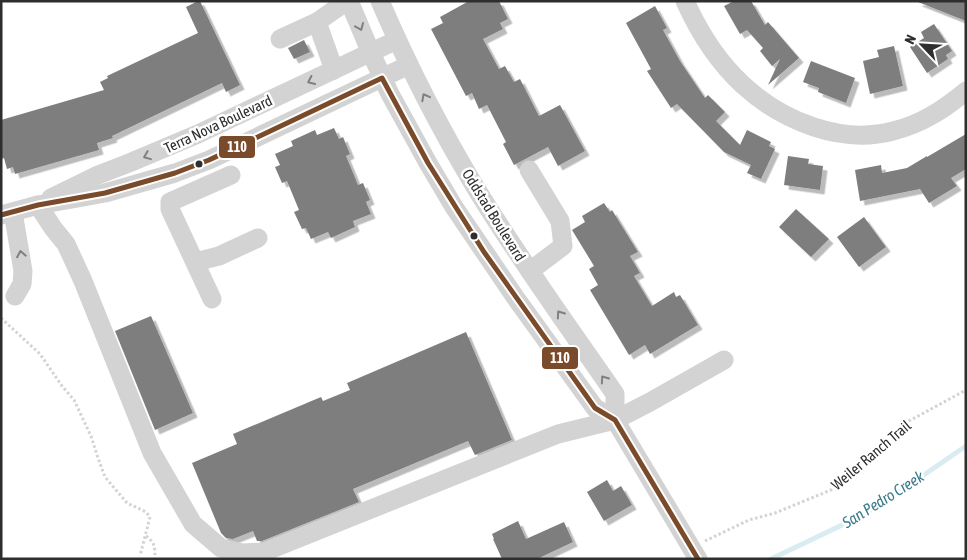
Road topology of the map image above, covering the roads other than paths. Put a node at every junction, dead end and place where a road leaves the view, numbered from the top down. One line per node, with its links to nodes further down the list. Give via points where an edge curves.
1 (348, 1): 4 (street); 7 (street, Oddstad Boulevard, one-way to 7)
2 (380, 1): 6 (street, Oddstad Boulevard)
3 (685, 1): 11 (street, via 709,46 743,86 787,116 813,127 841,134 893,132 944,109)
4 (317, 22): 5 (street); 9 (street)
5 (280, 39)
6 (397, 40): 7 (street, Terra Nova Boulevard); 8 (street, Oddstad Boulevard)
7 (371, 53): 9 (street, Terra Nova Boulevard); 10 (street, Oddstad Boulevard)
8 (409, 65): 10 (street, Terra Nova Boulevard); 18 (street, Oddstad Boulevard, one-way to 8, via 477,190)
9 (334, 70): 14 (street, Terra Nova Boulevard, one-way to 14)
10 (382, 78): 14 (street, Terra Nova Boulevard, via 175,173 105,193); 20 (street, Oddstad Boulevard, via 445,191)
11 (966, 91)
12 (529, 170): 18 (street, via 560,221 563,246)
13 (231, 174): 17 (street, via 170,202)
14 (38, 204): 15 (street, Terra Nova Boulevard); 23 (street, via 66,244 83,281 152,453 193,524 221,548 242,553 264,552 558,434)
15 (7, 213): 19 (street, one-way to 15, via 22,284 24,271)
16 (258, 238): 17 (street, via 219,256)
17 (194, 262): 21 (street)
18 (535, 278): 20 (street); 23 (street, Oddstad Boulevard, one-way to 18, via 615,394)
19 (15, 296)
20 (515, 297): 23 (street, Oddstad Boulevard, via 594,408)
21 (212, 298)
22 (724, 360): 23 (street)
23 (615, 420): 24 (street, Oddstad Boulevard)
24 (695, 553)

